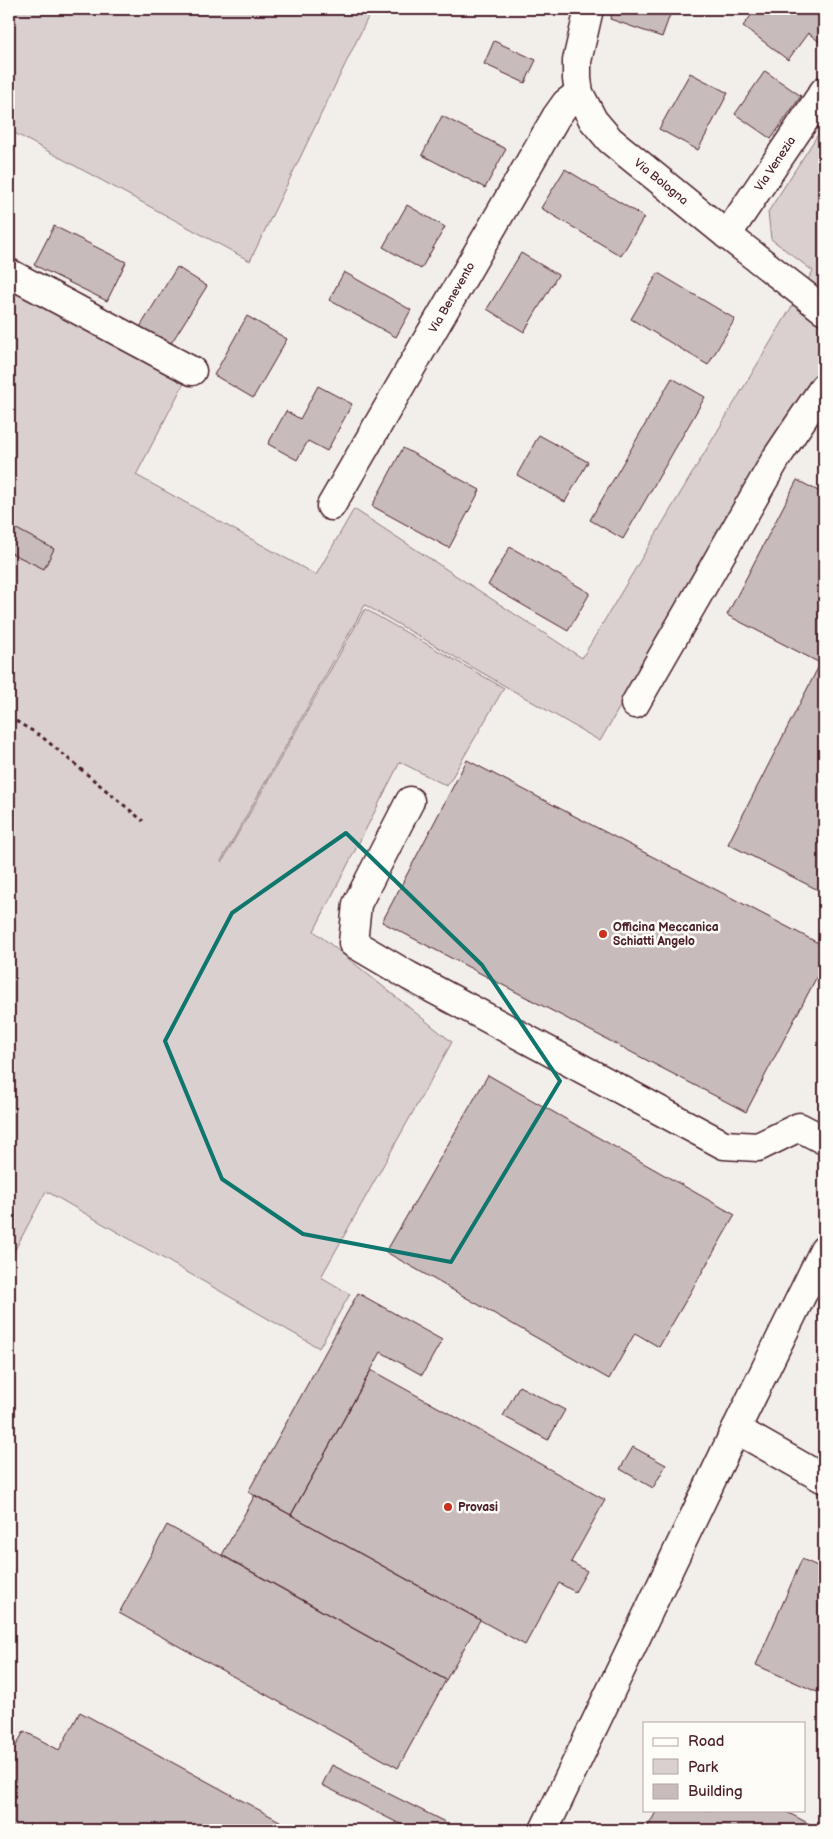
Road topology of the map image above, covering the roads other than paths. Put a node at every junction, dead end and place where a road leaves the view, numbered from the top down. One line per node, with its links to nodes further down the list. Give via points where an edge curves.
1 (588, 9): 3 (street, Via Bologna, via 578,61)
2 (824, 91): 4 (street, Via Venezia)
3 (578, 93): 4 (street, Via Bologna, via 593,120 610,140); 9 (street, Via Benevento, via 556,117)
4 (727, 235): 6 (street, Via Bologna)
5 (9, 273): 7 (street)
6 (824, 310)
7 (192, 371)
8 (824, 387): 10 (street, via 777,457)
9 (330, 506)
10 (635, 704)
11 (410, 801): 12 (street, via 357,904 353,943 724,1145 758,1147 799,1127)
12 (824, 1140)
13 (824, 1250): 14 (street)
14 (736, 1429): 15 (street); 16 (street)
15 (824, 1479)
16 (544, 1830)

